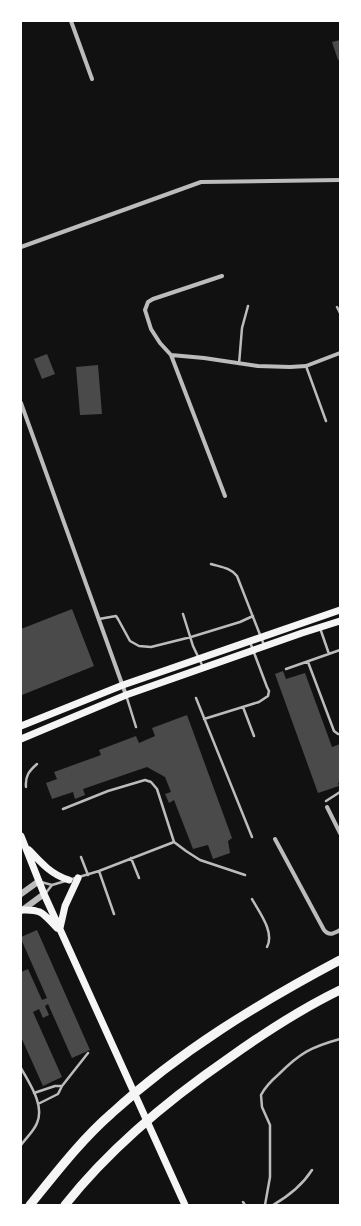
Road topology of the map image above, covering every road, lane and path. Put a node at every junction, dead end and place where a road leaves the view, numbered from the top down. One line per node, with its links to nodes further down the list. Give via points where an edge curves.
1 (71, 21): 2 (street)
2 (92, 79)
3 (340, 180): 4 (street, via 201,182)
4 (21, 247)
5 (222, 276): 10 (street, via 154,299 146,305 151,329)
6 (248, 306): 11 (lane, via 242,328)
7 (338, 307): 8 (lane)
8 (340, 313)
9 (340, 353): 12 (street)
10 (171, 355): 11 (street); 15 (street)
11 (239, 364): 12 (street, via 272,367)
12 (306, 366): 14 (lane)
13 (21, 403): 20 (street)
14 (326, 421)
15 (225, 496)
16 (211, 564): 19 (lane, via 228,568 238,576)
17 (340, 610): 23 (main road)
18 (183, 614): 24 (lane)
19 (253, 616): 23 (lane); 24 (lane)
20 (99, 619): 24 (lane, via 116,616 130,641 139,646 151,647); 34 (street)
21 (340, 621): 22 (main road)
22 (320, 627): 26 (main road); 29 (lane)
23 (261, 637): 25 (main road); 26 (lane)
24 (190, 638): 30 (lane)
25 (250, 641): 27 (lane); 30 (main road)
26 (265, 646): 27 (main road)
27 (253, 650): 32 (main road); 37 (lane, via 269,691 268,696 259,702)
28 (340, 650): 29 (lane)
29 (329, 654): 31 (lane)
30 (199, 658): 32 (lane); 34 (main road)
31 (308, 662): 33 (lane); 41 (lane, via 334,731)
32 (203, 667): 35 (main road)
33 (286, 669)
34 (123, 685): 35 (street); 39 (main road)
35 (126, 695): 40 (lane); 43 (main road)
36 (196, 698): 38 (lane)
37 (243, 707): 38 (lane); 42 (lane)
38 (204, 719): 52 (lane)
39 (21, 726)
40 (136, 727)
41 (340, 734)
42 (254, 736)
43 (21, 739)
44 (37, 764): 45 (lane, via 25,779)
45 (26, 787)
46 (340, 792): 47 (lane)
47 (326, 801)
48 (327, 807): 50 (street)
49 (63, 809): 54 (lane, via 145,780 157,789)
50 (340, 833)
51 (21, 836): 55 (main road)
52 (252, 837)
53 (275, 839): 71 (street, via 324,930 331,934)
54 (174, 842): 57 (lane); 60 (lane, via 200,860)
55 (26, 847): 63 (main road, via 58,877); 64 (main road)
56 (81, 857): 59 (lane)
57 (131, 858): 58 (lane); 62 (lane)
58 (99, 871): 59 (lane); 70 (lane)
59 (88, 875): 61 (lane)
60 (245, 875)
61 (78, 878): 63 (lane); 72 (main road, via 68,897)
62 (139, 878)
63 (69, 880): 65 (lane)
64 (39, 881): 65 (lane); 66 (street); 67 (main road)
65 (52, 885): 67 (lane)
66 (21, 894)
67 (44, 894): 69 (street); 72 (main road)
68 (252, 899): 73 (lane, via 268,932)
69 (22, 911): 72 (main road, via 40,911)
70 (114, 914)
71 (340, 930)
72 (61, 931): 86 (main road)
73 (267, 947)
74 (340, 960): 84 (highway, via 243,1015 175,1061 112,1112 81,1143)
75 (340, 990): 85 (highway, via 257,1038 192,1083 100,1163)
76 (340, 1039): 87 (lane, via 303,1053 267,1085 261,1096 262,1107 270,1125 270,1176)
77 (88, 1054): 79 (lane)
78 (21, 1068): 80 (lane)
79 (62, 1086): 80 (lane); 81 (lane, via 58,1094)
80 (34, 1093): 81 (lane)
81 (38, 1104): 82 (lane, via 40,1111 37,1124)
82 (21, 1145)
83 (312, 1170): 88 (lane, via 298,1186)
84 (30, 1205)
85 (65, 1205)
86 (185, 1205)
87 (265, 1205)
88 (272, 1205)

